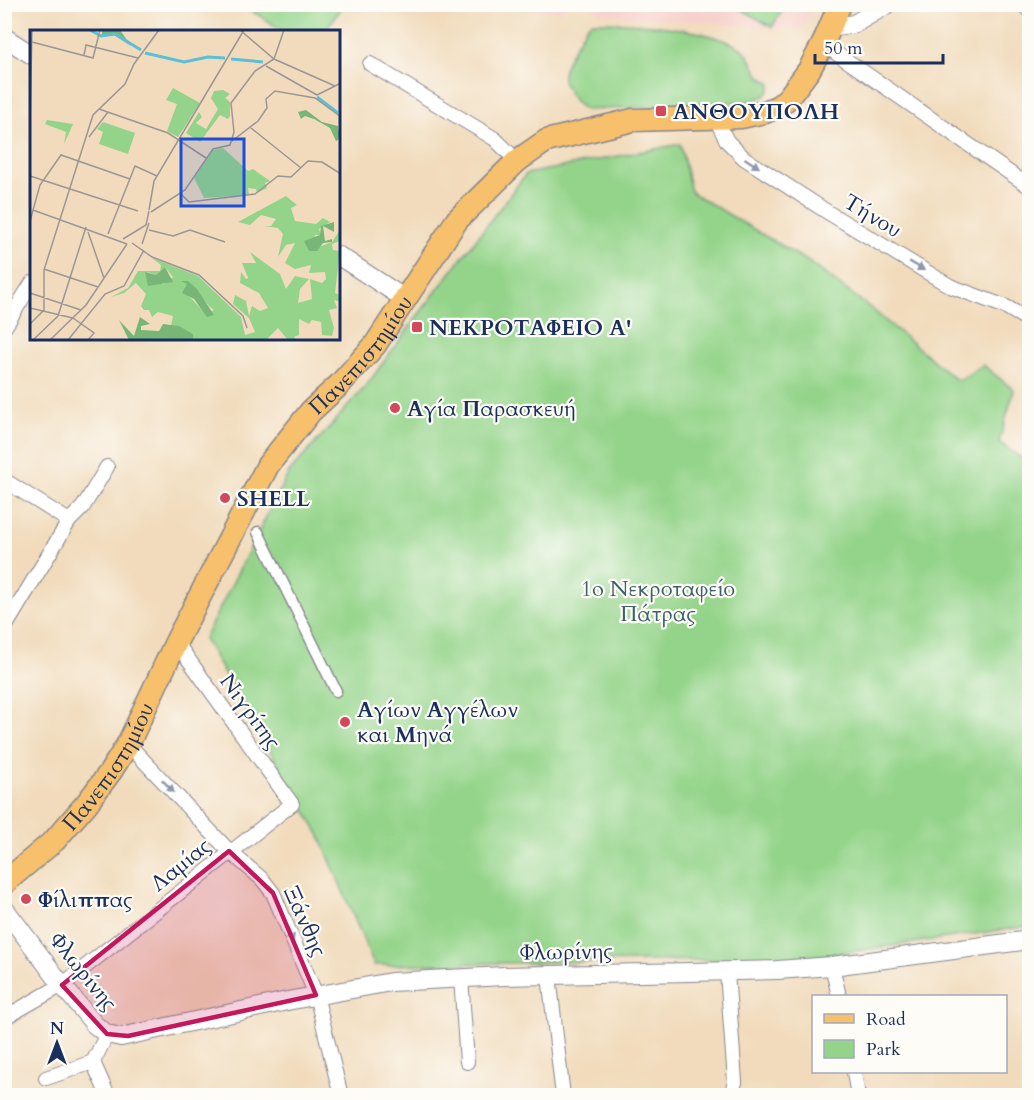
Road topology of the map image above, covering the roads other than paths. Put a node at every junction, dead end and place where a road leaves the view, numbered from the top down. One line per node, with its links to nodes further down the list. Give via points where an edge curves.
1 (840, 4): 5 (main road, Πανεπιστημίου)
2 (888, 4): 5 (street)
3 (1023, 4): 4 (street)
4 (1029, 11)
5 (827, 36): 9 (main road, Πανεπιστημίου, via 799,85 784,102 752,116); 11 (street)
6 (4, 37): 7 (street)
7 (30, 54)
8 (370, 64): 10 (street, via 495,139)
9 (716, 119): 10 (main road, Πανεπιστημίου, via 633,120 546,141); 15 (street, Τήνου, one-way to 15, via 727,141 744,158 829,213 950,286 1006,307)
10 (517, 161): 14 (main road, Πανεπιστημίου, via 458,220)
11 (1029, 187)
12 (340, 257): 14 (street)
13 (30, 286): 16 (street)
14 (405, 299): 22 (main road, Πανεπιστημίου, via 375,345 311,411 268,465)
15 (1029, 321)
16 (4, 328)
17 (107, 467): 19 (street, via 83,507)
18 (4, 480): 19 (street)
19 (69, 521): 21 (street)
20 (258, 532): 23 (street)
21 (4, 629)
22 (176, 642): 24 (main road, Πανεπιστημίου); 25 (street, Νιγρίτης)
23 (336, 691)
24 (128, 744): 26 (street, Ξάνθης, one-way to 26); 27 (main road, Πανεπιστημίου, via 87,803 55,840)
25 (292, 804): 26 (street, Λαμίας)
26 (230, 851): 34 (street, Λαμίας); 36 (street, Ξάνθης, one-way to 36, via 271,889)
27 (8, 875)
28 (4, 908): 34 (street, Φλωρίνης)
29 (1029, 940): 30 (street, Φλωρίνης)
30 (832, 966): 31 (street, Φλωρίνης); 35 (street)
31 (727, 972): 32 (street, Φλωρίνης); 46 (street, via 735,1082)
32 (549, 976): 33 (street, Φλωρίνης); 45 (street)
33 (461, 978): 36 (street, Φλωρίνης, via 391,982); 40 (street)
34 (62, 985): 37 (street, Λαμίας); 38 (street, Φλωρίνης)
35 (839, 995)
36 (316, 996): 38 (street, Φλωρίνης, via 128,1036); 44 (street, Ξάνθης)
37 (4, 1018)
38 (107, 1034): 39 (street, Φλωρίνης)
39 (93, 1062): 42 (street); 43 (street)
40 (467, 1062)
41 (854, 1073): 47 (street)
42 (46, 1077)
43 (108, 1095)
44 (341, 1095)
45 (563, 1095)
46 (731, 1095)
47 (858, 1095)

